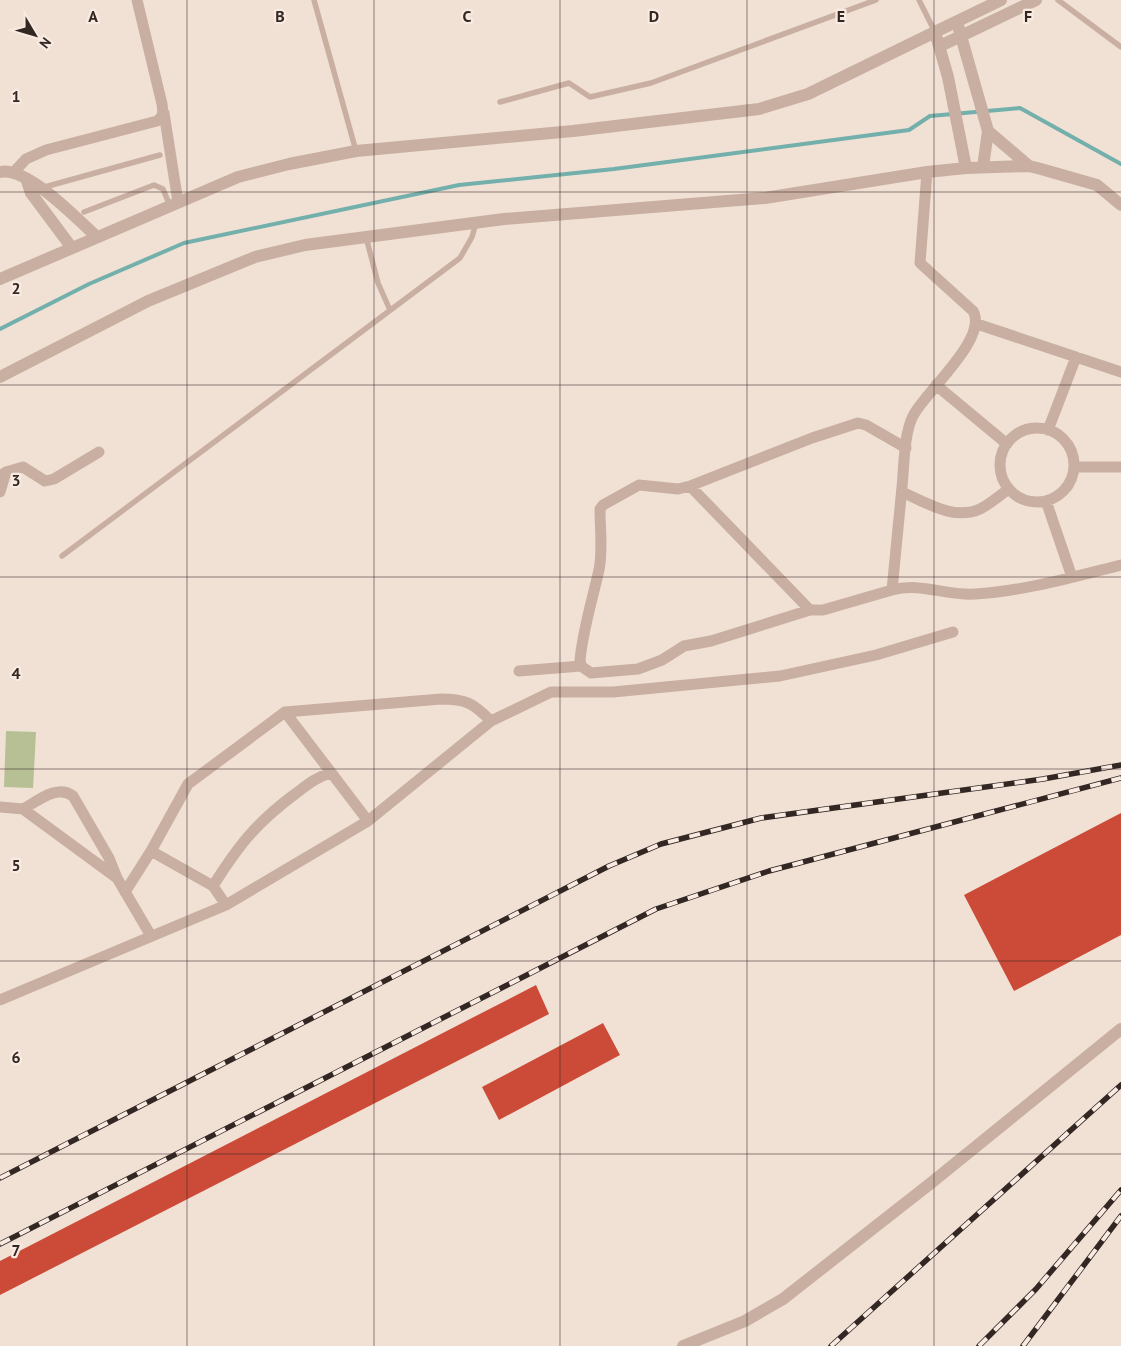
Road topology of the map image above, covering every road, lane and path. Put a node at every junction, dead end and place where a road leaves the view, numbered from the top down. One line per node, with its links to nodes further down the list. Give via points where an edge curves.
1 (137, 0): 14 (street)
2 (314, 0): 16 (lane)
3 (876, 0): 13 (lane, via 651,83 590,97 574,84 564,83)
4 (919, 0): 9 (lane)
5 (1001, 0): 8 (street)
6 (1036, 0): 10 (street)
7 (1058, 0): 12 (lane)
8 (957, 22): 9 (street); 10 (street)
9 (935, 32): 11 (street); 16 (street, via 808,94 759,109 573,131)
10 (962, 36): 11 (street); 15 (street)
11 (940, 46): 20 (street)
12 (1121, 47)
13 (500, 102)
14 (164, 114): 22 (street, via 157,121 46,150 26,159); 26 (street)
15 (988, 126): 18 (street); 19 (street)
16 (356, 151): 26 (street, via 238,177)
17 (160, 155): 25 (lane)
18 (1029, 166): 19 (street); 27 (street, via 1096,185)
19 (983, 167): 20 (street)
20 (966, 168): 23 (street)
21 (0, 172): 22 (street)
22 (14, 172): 24 (street)
23 (927, 172): 29 (street, via 765,198); 35 (street, via 920,263 974,311)
24 (27, 180): 25 (street); 32 (street, via 31,193)
25 (41, 188): 30 (street)
26 (174, 204): 28 (lane, via 163,189 154,185); 30 (street)
27 (1121, 205)
28 (84, 212)
29 (476, 222): 31 (street); 34 (lane, via 468,247 460,258)
30 (97, 236): 32 (street)
31 (366, 237): 34 (lane, via 378,282); 38 (street, via 305,245 256,257 218,271 148,301)
32 (72, 248): 33 (street)
33 (0, 279)
34 (390, 310): 52 (lane)
35 (977, 324): 36 (street); 39 (street, via 968,344)
36 (1076, 358): 37 (street); 40 (street)
37 (1121, 372)
38 (0, 377)
39 (936, 385): 41 (street); 42 (street, via 912,417)
40 (1048, 430): 41 (street, via 1021,432); 44 (street, via 1067,444 1073,455)
41 (1007, 444): 48 (street, via 1000,468)
42 (906, 448): 47 (street, via 858,423); 50 (street)
43 (99, 452): 46 (street, via 54,479 45,481 23,468)
44 (1074, 467): 45 (street); 51 (street, via 1066,488)
45 (1121, 467)
46 (3, 474): 49 (street)
47 (690, 486): 56 (street); 58 (street, via 678,489 639,484 600,509 599,570 582,635)
48 (1009, 489): 50 (street, via 980,508 959,513 949,512); 51 (street, via 1028,501)
49 (0, 492)
50 (902, 492): 55 (street)
51 (1046, 501): 54 (street)
52 (62, 556)
53 (1121, 564): 54 (street)
54 (1072, 577): 55 (street, via 1029,588 974,594 928,588)
55 (892, 590): 56 (street, via 823,610)
56 (810, 610): 58 (street, via 684,646 662,660 638,669 591,673)
57 (953, 632): 61 (street, via 876,655 780,676 612,692 551,692)
58 (581, 666): 59 (street)
59 (520, 671)
60 (285, 712): 61 (street, via 460,699 475,705); 62 (street); 66 (street, via 188,784)
61 (491, 721): 65 (street)
62 (331, 773): 65 (street); 68 (street, via 317,777 255,828)
63 (0, 807): 64 (street)
64 (23, 808): 67 (street); 67 (street, via 58,790 73,796)
65 (368, 821): 70 (street)
66 (151, 851): 68 (street); 69 (street)
67 (117, 878): 69 (street)
68 (213, 886): 70 (street)
69 (126, 892): 71 (street)
70 (226, 906): 71 (street)
71 (151, 936): 72 (street)
72 (0, 1000)
73 (1121, 1029): 74 (street, via 783,1299 745,1321)
74 (683, 1346)

